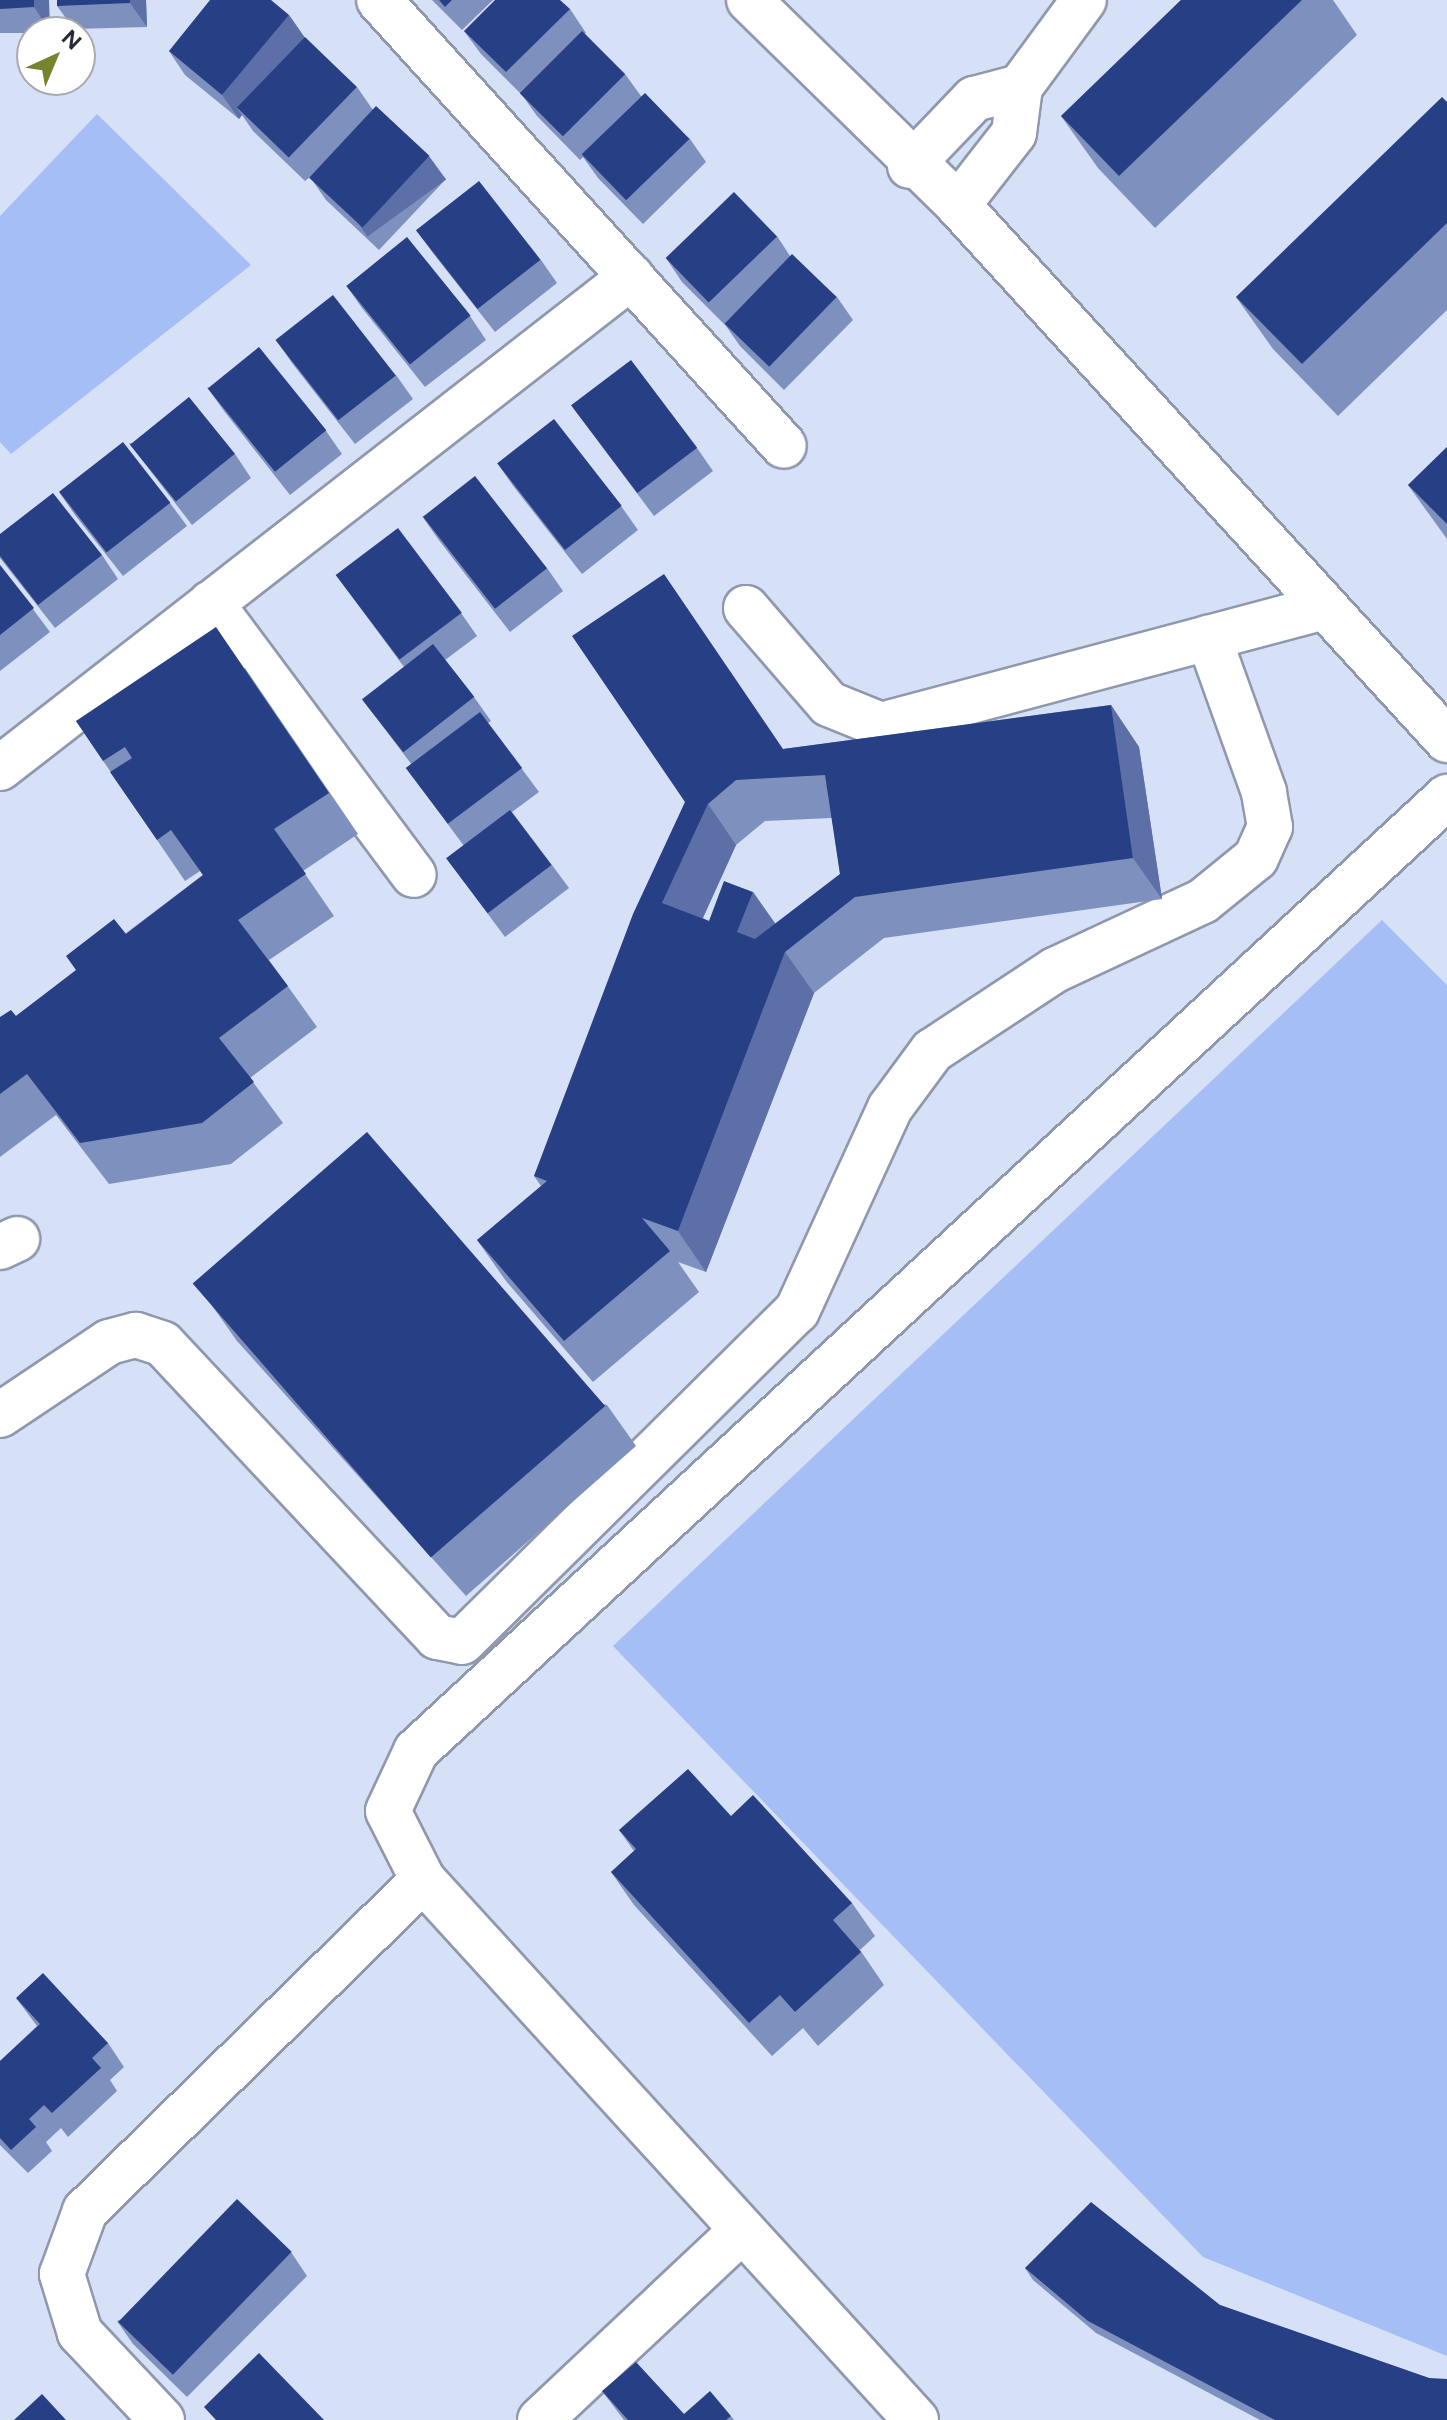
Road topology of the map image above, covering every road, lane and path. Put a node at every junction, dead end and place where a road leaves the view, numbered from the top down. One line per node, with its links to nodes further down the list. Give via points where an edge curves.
1 (379, 0): 7 (street)
2 (749, 0): 5 (street)
3 (1084, 0): 4 (street)
4 (1020, 87): 5 (street, via 974,99); 6 (street, via 1014,133)
5 (910, 166): 6 (street)
6 (958, 205): 10 (street)
7 (631, 277): 8 (street); 9 (street)
8 (784, 446)
9 (211, 603): 14 (street); 16 (street)
10 (1325, 607): 12 (street); 13 (street)
11 (746, 608): 12 (street, via 829,704 881,725)
12 (1209, 638): 17 (street, via 1264,792 1270,827 1256,858 1203,901 1055,970 932,1051 890,1108 797,1311 462,1642 437,1637 163,1344 136,1335 109,1342)
13 (1447, 740)
14 (0, 768)
15 (1447, 797): 18 (street, via 416,1751 388,1811)
16 (414, 875)
17 (0, 1415)
18 (423, 1880): 19 (street); 20 (street, via 85,2211 62,2274 80,2333)
19 (742, 2230): 21 (street); 22 (street)
20 (162, 2420)
21 (540, 2420)
22 (916, 2420)

